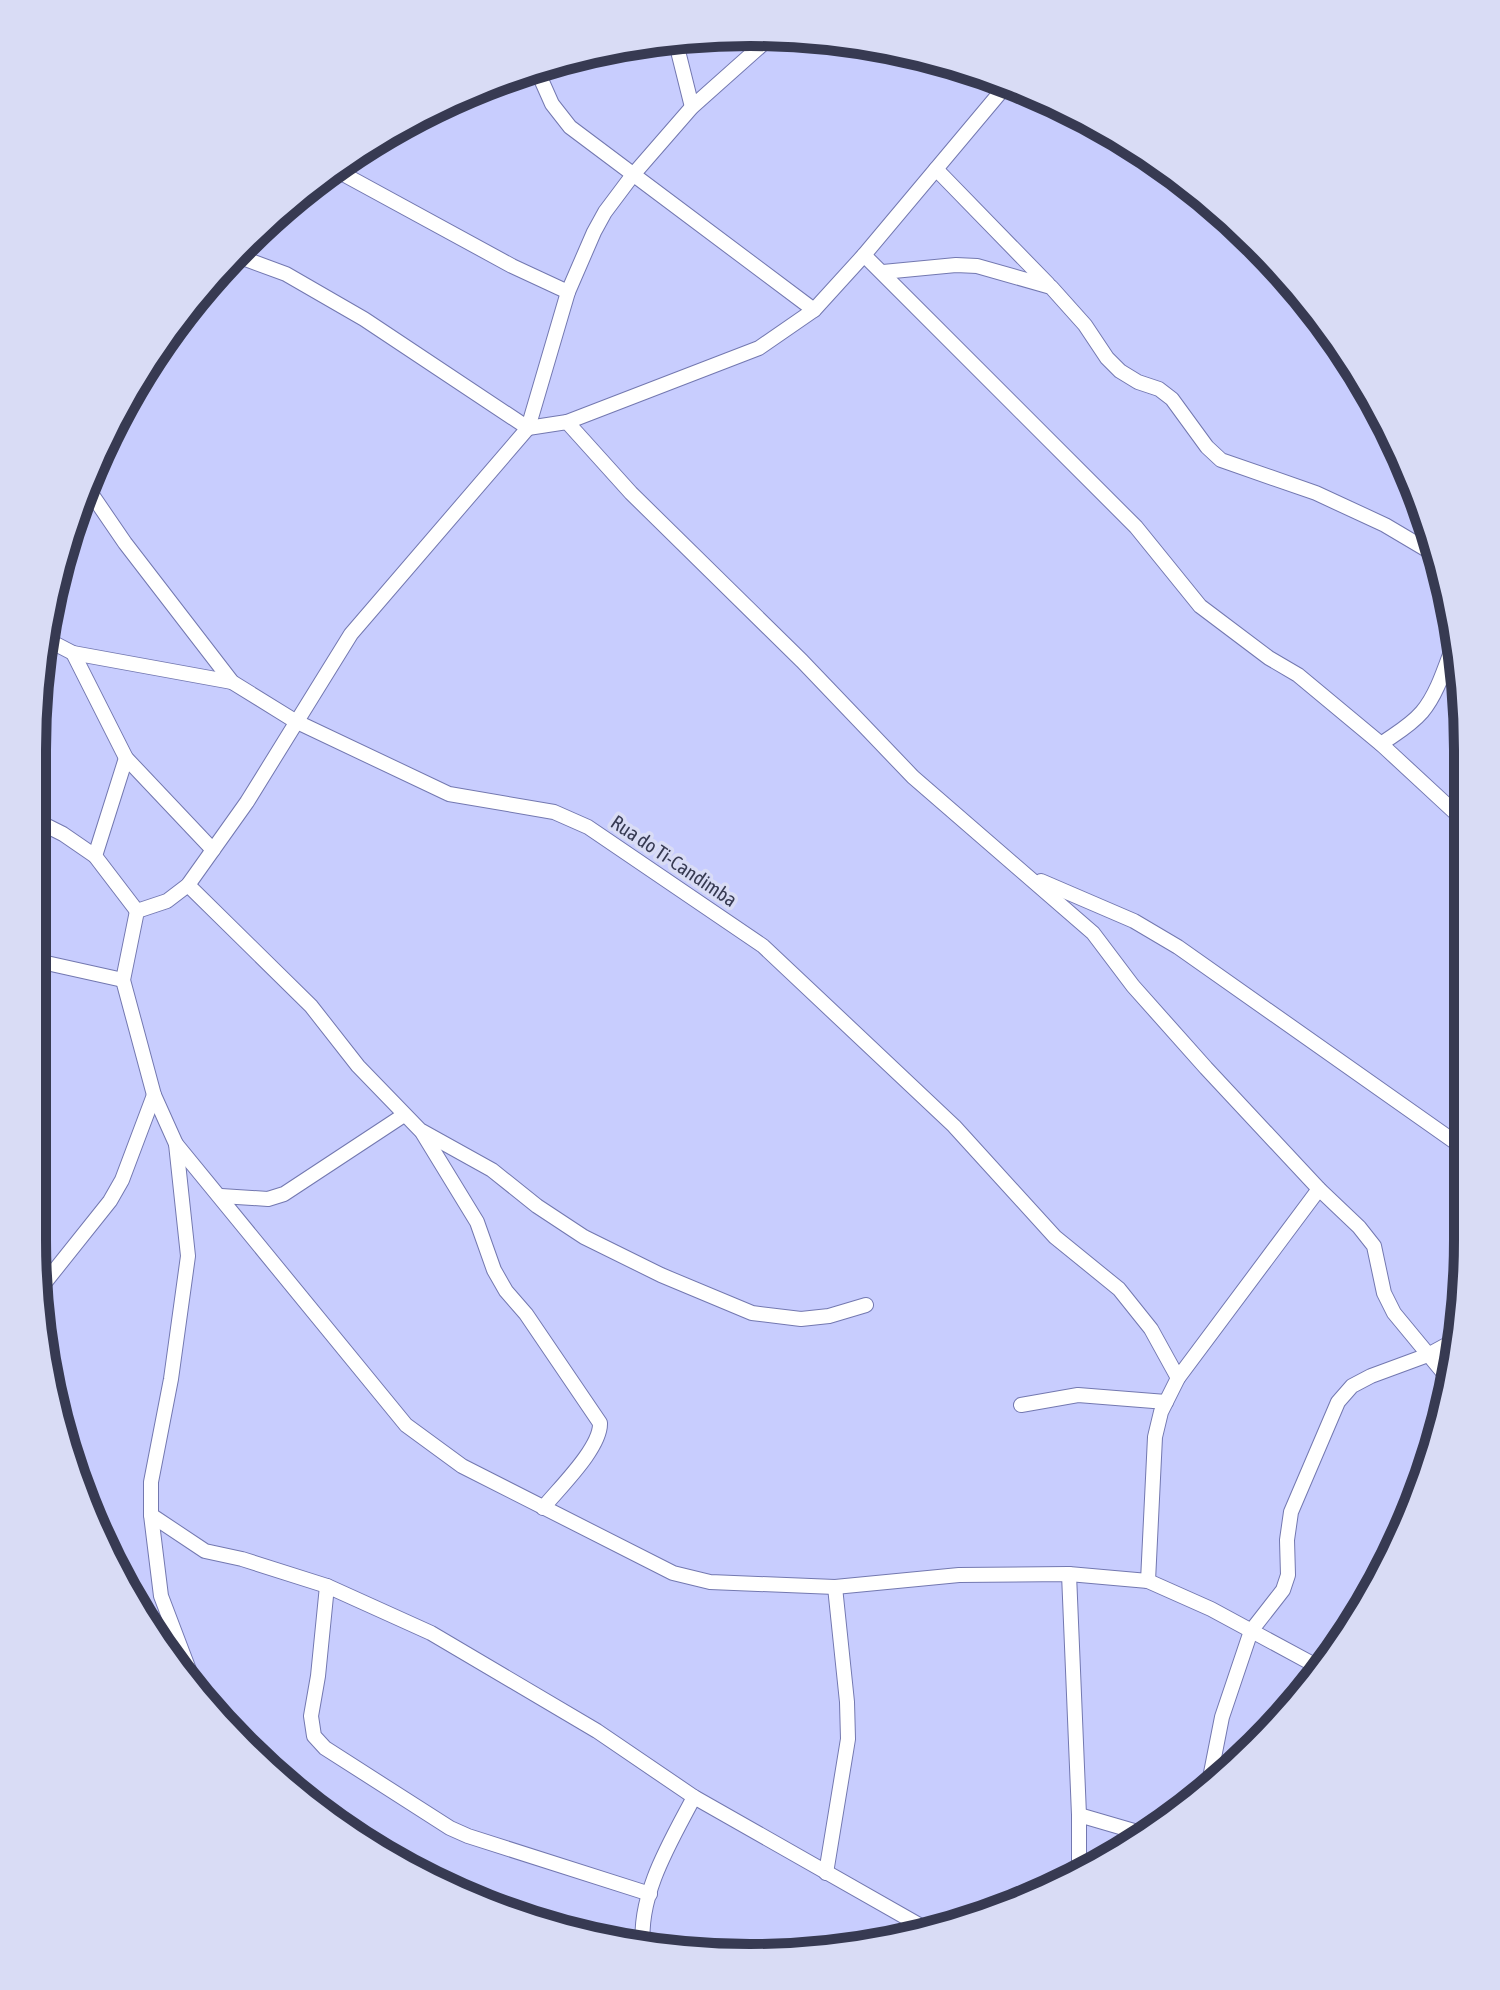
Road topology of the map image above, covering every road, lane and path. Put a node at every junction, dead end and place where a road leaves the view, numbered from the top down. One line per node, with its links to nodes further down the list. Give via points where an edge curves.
1 (760, 46): 5 (street)
2 (678, 50): 5 (street)
3 (540, 78): 8 (street, via 570,127)
4 (1001, 93): 6 (street)
5 (692, 107): 8 (street)
6 (936, 169): 9 (street); 12 (street)
7 (345, 175): 13 (street)
8 (632, 176): 13 (street, via 594,232); 14 (street)
9 (864, 255): 11 (street); 14 (street)
10 (246, 259): 16 (street, via 286,274 364,319)
11 (883, 272): 12 (street, via 977,266); 24 (street, via 1136,527 1200,606 1298,675)
12 (1051, 287): 18 (street, via 1107,358 1120,371 1172,399 1221,460 1316,493)
13 (568, 292): 16 (street)
14 (814, 310): 15 (street, via 759,348)
15 (567, 422): 16 (street); 30 (street, via 913,777)
16 (528, 428): 23 (street, via 365,617)
17 (94, 497): 22 (street, Rua do Ti-Candimba)
18 (1424, 548)
19 (55, 643): 20 (street)
20 (73, 653): 22 (street); 25 (street)
21 (1448, 658): 24 (street, via 1422,712)
22 (232, 682): 23 (street, Rua do Ti-Candimba)
23 (295, 721): 28 (street); 47 (street, Rua do Ti-Candimba, via 449,794 554,812 588,827 763,946 954,1126 1055,1237 1119,1289 1151,1329)
24 (1381, 744): 26 (street)
25 (126, 758): 28 (street); 29 (street)
26 (1454, 812)
27 (46, 826): 29 (street)
28 (213, 850): 31 (street)
29 (95, 856): 32 (street)
30 (1030, 876): 38 (street, via 1166,939); 40 (street, via 1093,933 1133,986)
31 (188, 885): 32 (street, via 167,901); 36 (street, via 311,1006)
32 (137, 911): 34 (street)
33 (46, 963): 34 (street)
34 (123, 980): 35 (street)
35 (154, 1095): 39 (street); 42 (street, via 110,1201)
36 (404, 1115): 37 (street); 41 (street, via 284,1194 268,1199)
37 (420, 1130): 43 (street, via 492,1170 584,1237 752,1313 801,1319); 50 (street, via 477,1222 506,1291 600,1423 595,1445)
38 (1454, 1141)
39 (176, 1144): 41 (street); 51 (street, via 188,1256 151,1482)
40 (1319, 1189): 45 (street, via 1374,1246 1384,1293); 47 (street)
41 (221, 1196): 50 (street, via 406,1425 462,1466)
42 (48, 1279)
43 (866, 1305)
44 (1446, 1345): 45 (street)
45 (1428, 1355): 46 (street); 56 (street, via 1371,1376 1338,1402 1291,1512 1283,1590)
46 (1441, 1370)
47 (1178, 1378): 48 (street)
48 (1166, 1402): 49 (street, via 1078,1395); 53 (street, via 1154,1448)
49 (1021, 1405)
50 (543, 1508): 55 (street, via 673,1573 710,1582)
51 (151, 1515): 54 (street, via 205,1551); 57 (street, via 161,1596)
52 (1069, 1574): 53 (street); 55 (street, via 959,1575); 61 (street)
53 (1148, 1581): 56 (street)
54 (327, 1586): 60 (street, via 431,1633 597,1731); 65 (street, via 311,1716 314,1736 325,1748 450,1828)
55 (835, 1587): 64 (street, via 848,1739)
56 (1251, 1631): 58 (street); 59 (street, via 1222,1717)
57 (186, 1662)
58 (1312, 1664)
59 (1211, 1771)
60 (694, 1797): 64 (street); 65 (street)
61 (1079, 1815): 62 (street); 63 (street)
62 (1132, 1831)
63 (1079, 1862)
64 (826, 1873): 66 (street)
65 (650, 1894): 67 (street)
66 (916, 1923)
67 (644, 1936)

